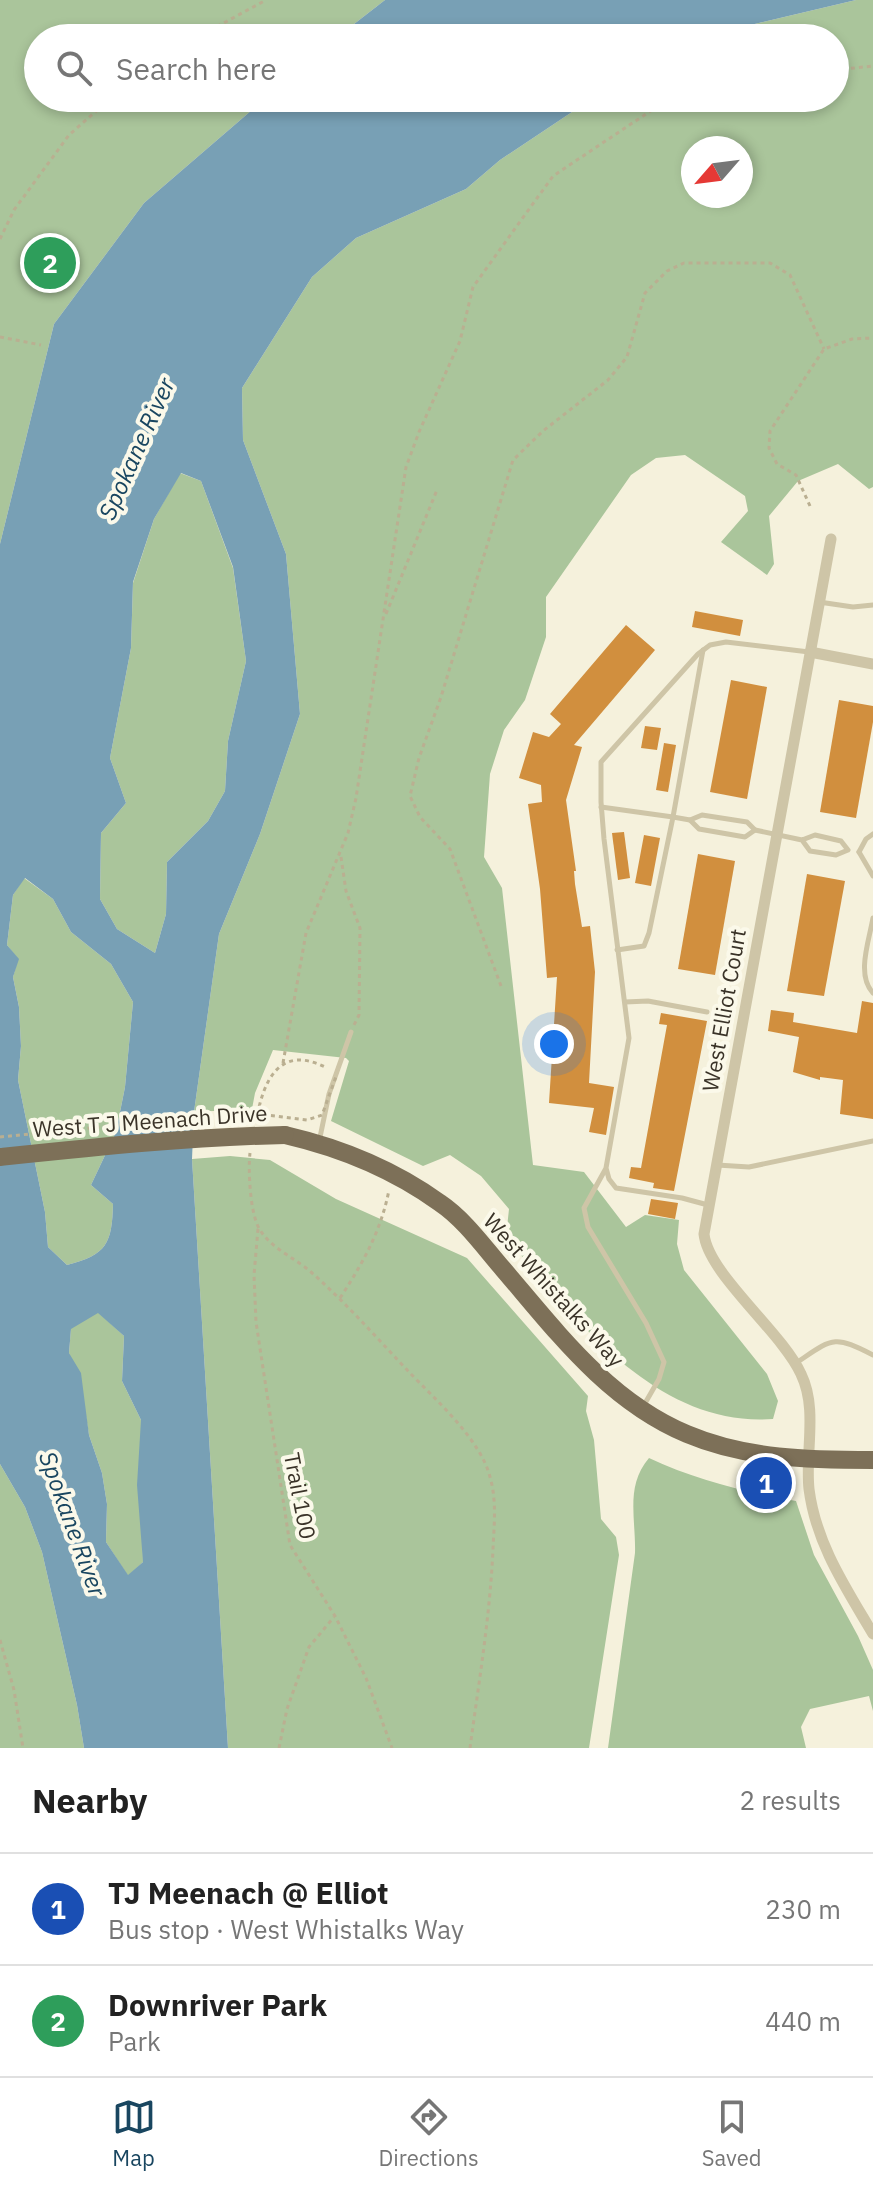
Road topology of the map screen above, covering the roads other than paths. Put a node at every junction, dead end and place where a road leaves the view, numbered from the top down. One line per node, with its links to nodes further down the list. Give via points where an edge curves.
1 (831, 539): 2 (street, West Elliot Court)
2 (819, 602): 3 (lane); 5 (street, West Elliot Court)
3 (873, 605)
4 (703, 650): 5 (lane, via 726,642); 7 (lane, via 601,762); 8 (lane)
5 (810, 652): 6 (street); 11 (street, West Elliot Court)
6 (873, 664)
7 (601, 807): 8 (lane); 18 (lane)
8 (673, 817): 9 (lane); 18 (lane, via 644,946)
9 (690, 820): 10 (lane, via 702,815 747,822); 10 (lane, via 699,829 745,837)
10 (755, 830): 11 (lane)
11 (777, 834): 13 (lane); 26 (street, West Elliot Court)
12 (873, 834): 15 (lane)
13 (802, 840): 14 (lane, via 815,835 841,841); 14 (lane, via 810,851 836,855)
14 (848, 850): 15 (lane)
15 (859, 852): 16 (lane)
16 (873, 876)
17 (873, 918): 19 (lane, via 863,974)
18 (617, 950): 20 (lane)
19 (873, 993)
20 (625, 1002): 21 (lane); 27 (lane, via 626,1065)
21 (707, 1012)
22 (351, 1032): 24 (lane)
23 (873, 1141): 26 (lane, via 749,1167)
24 (319, 1143): 25 (main road, West T J Meenach Drive, bridge, via 285,1135 177,1139); 28 (main road, West T J Meenach Drive)
25 (0, 1157)
26 (716, 1165): 29 (street, West Elliot Court)
27 (606, 1168): 29 (lane, via 616,1188); 32 (lane, via 584,1208 588,1227 664,1362)
28 (392, 1174): 32 (main road, West Whistalks Way, via 442,1204 586,1365)
29 (709, 1205): 31 (street, West Elliot Court, via 704,1234 709,1254)
30 (873, 1355): 31 (lane, via 848,1341 836,1341)
31 (796, 1364): 33 (street, West Elliot Court, via 809,1403)
32 (641, 1409): 33 (main road, West Whistalks Way, via 720,1445)
33 (808, 1459): 34 (main road, West Whistalks Way); 35 (street, West Elliot Court, via 823,1543)
34 (873, 1460)
35 (873, 1634)

